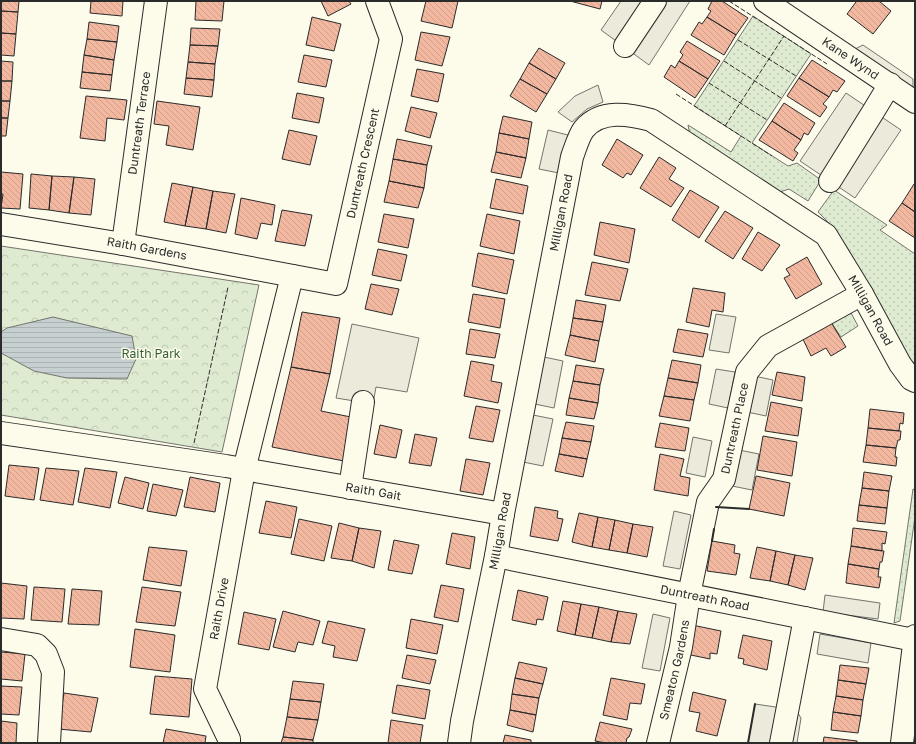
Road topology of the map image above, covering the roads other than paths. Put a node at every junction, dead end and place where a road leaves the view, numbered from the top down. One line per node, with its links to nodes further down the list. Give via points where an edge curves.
1 (156, 1): 11 (street, Duntreath Terrace)
2 (378, 1): 12 (street, Duntreath Crescent, via 391,38 336,284)
3 (656, 1): 6 (street)
4 (765, 1): 5 (street, Kane Wynd)
5 (793, 8): 7 (street, Kane Wynd)
6 (625, 46)
7 (890, 84): 8 (street, Kane Wynd); 9 (street)
8 (915, 102)
9 (830, 181)
10 (1, 224): 11 (street, Raith Gardens)
11 (124, 244): 12 (street, Raith Gardens)
12 (292, 276): 17 (street, Raith Drive)
13 (862, 294): 14 (street, Milligan Road, via 900,364); 19 (street, Milligan Road, via 826,235 808,222 651,120 632,115 606,115 596,119 584,129 572,157); 21 (street, Duntreath Place, via 768,346 747,372 724,479 708,502)
14 (915, 381)
15 (363, 402): 18 (street)
16 (1, 433): 17 (street)
17 (244, 470): 18 (street, Raith Gait); 27 (street, Raith Drive, via 205,689)
18 (350, 488): 19 (street, Raith Gait)
19 (503, 514): 20 (street, Milligan Road)
20 (496, 556): 21 (street, Duntreath Road); 28 (street, Milligan Road)
21 (689, 595): 22 (street, Duntreath Road); 29 (street, Smeaton Gardens, via 681,647)
22 (805, 618): 25 (street, Duntreath Road); 30 (street)
23 (915, 636): 25 (street)
24 (1, 639): 26 (street, via 37,645 46,654 53,672)
25 (914, 640): 31 (street)
26 (49, 743)
27 (229, 743)
28 (459, 743)
29 (658, 743)
30 (781, 743)
31 (902, 743)

